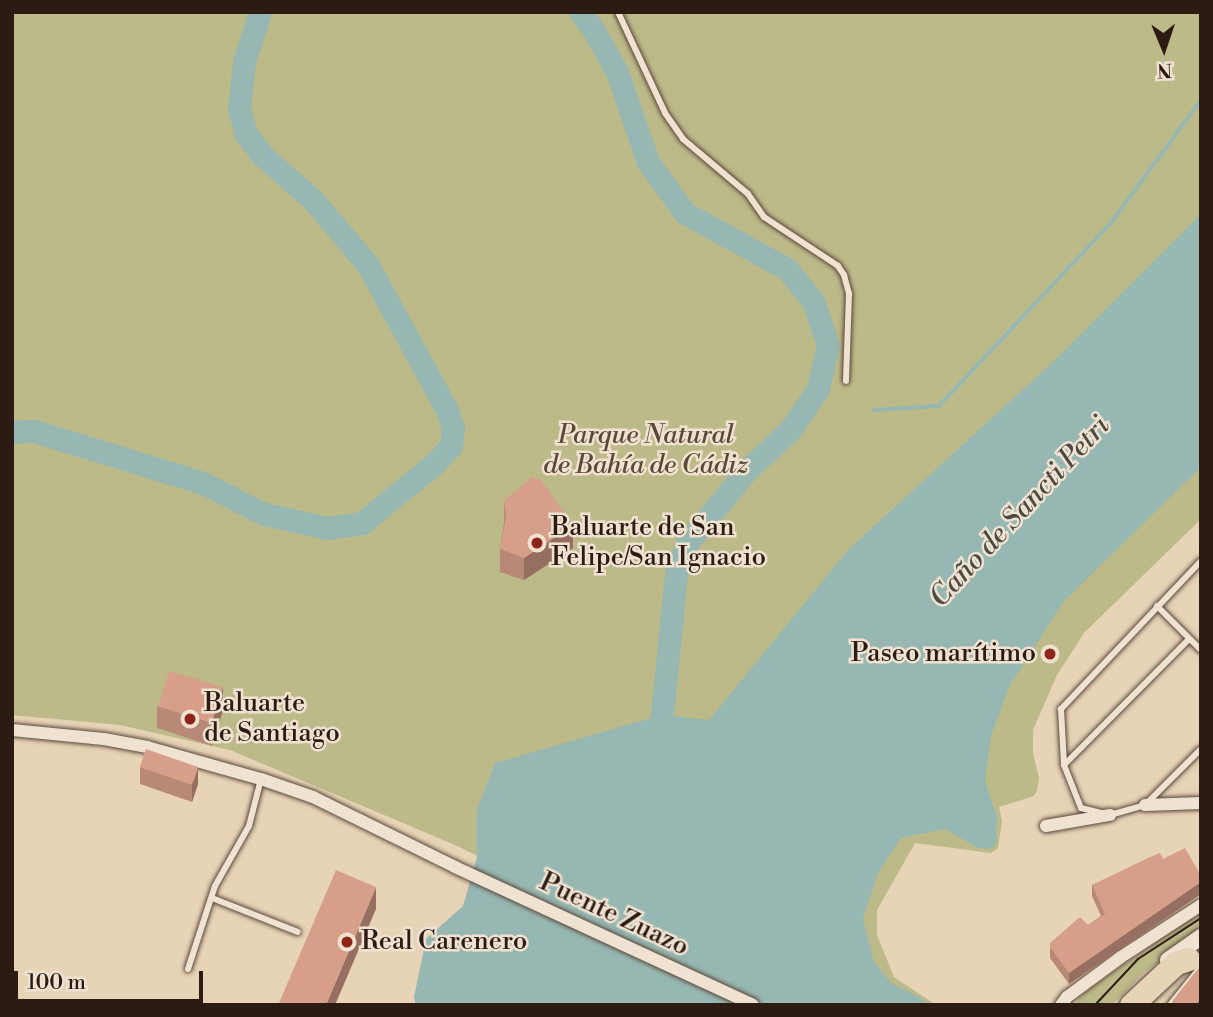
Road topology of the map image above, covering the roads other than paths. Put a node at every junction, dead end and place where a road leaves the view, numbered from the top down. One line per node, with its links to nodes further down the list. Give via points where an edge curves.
1 (618, 12): 2 (lane, via 665,113 683,139 748,194 764,216 838,266 844,275 849,294)
2 (846, 381)
3 (1201, 561): 4 (lane)
4 (1157, 606): 5 (lane); 9 (lane, via 1061,709)
5 (1189, 639): 6 (lane); 9 (lane)
6 (1201, 650)
7 (12, 730): 10 (street, Puente Zuazo, via 136,745)
8 (1201, 749): 12 (lane)
9 (1065, 765): 13 (lane, via 1081,808)
10 (261, 779): 15 (lane, via 249,826); 22 (street, Puente Zuazo, via 319,800)
11 (1201, 803): 12 (street)
12 (1145, 805): 13 (lane)
13 (1110, 815): 14 (street)
14 (1046, 826)
15 (212, 898): 17 (lane); 21 (lane)
16 (1201, 905): 23 (street, via 1121,957)
17 (298, 932)
18 (1201, 937): 20 (street)
19 (1196, 959): 25 (highway, via 1176,963); 26 (highway); 27 (street)
20 (1158, 966): 24 (highway)
21 (188, 969)
22 (753, 1005)
23 (1061, 1005)
24 (1119, 1005)
25 (1131, 1005)
26 (1150, 1005)
27 (1171, 1005)

